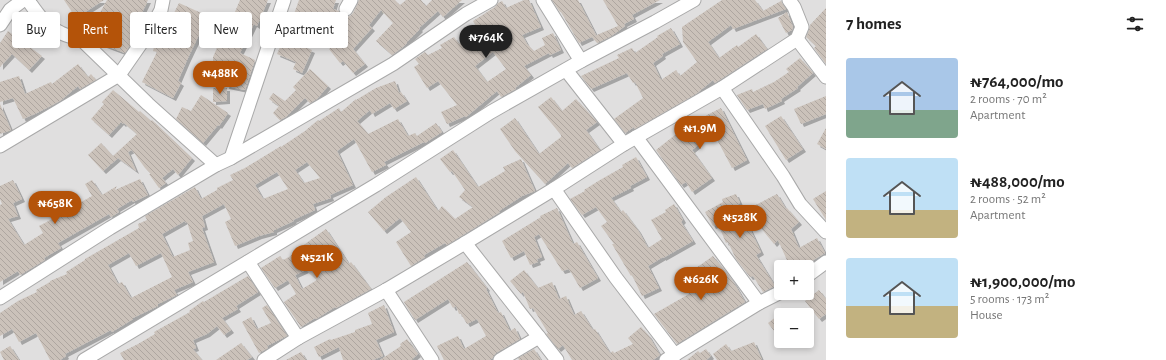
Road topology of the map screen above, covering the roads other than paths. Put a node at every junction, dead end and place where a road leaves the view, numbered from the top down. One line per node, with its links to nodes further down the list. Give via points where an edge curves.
1 (23, 0): 9 (street, via 10,10)
2 (29, 0): 13 (street, via 44,23 84,42)
3 (164, 0): 13 (street, via 151,29)
4 (284, 0): 19 (street)
5 (491, 0): 19 (street, via 393,64)
6 (543, 0): 11 (street)
7 (694, 0): 11 (street)
8 (789, 0): 10 (street, via 802,26)
9 (0, 25)
10 (797, 39): 14 (street); 15 (street)
11 (582, 61): 12 (street)
12 (566, 70): 17 (street); 24 (street, via 491,112)
13 (119, 75): 18 (street); 20 (street)
14 (826, 77)
15 (722, 88): 16 (street); 22 (street, via 800,204)
16 (636, 137): 17 (street); 30 (street)
17 (624, 144): 21 (street)
18 (0, 146)
19 (231, 158): 20 (street)
20 (216, 165): 29 (street)
21 (554, 189): 23 (street); 33 (street)
22 (826, 232)
23 (465, 243): 27 (street); 31 (street)
24 (248, 262): 32 (street); 34 (street)
25 (826, 262): 26 (street)
26 (814, 271)
27 (386, 290): 32 (street); 36 (street)
28 (774, 296): 30 (street)
29 (0, 298)
30 (759, 303): 33 (street)
31 (539, 337): 37 (street); 38 (street)
32 (298, 338): 35 (street)
33 (670, 357)
34 (84, 360)
35 (264, 360)
36 (432, 360)
37 (500, 360)
38 (557, 360)

